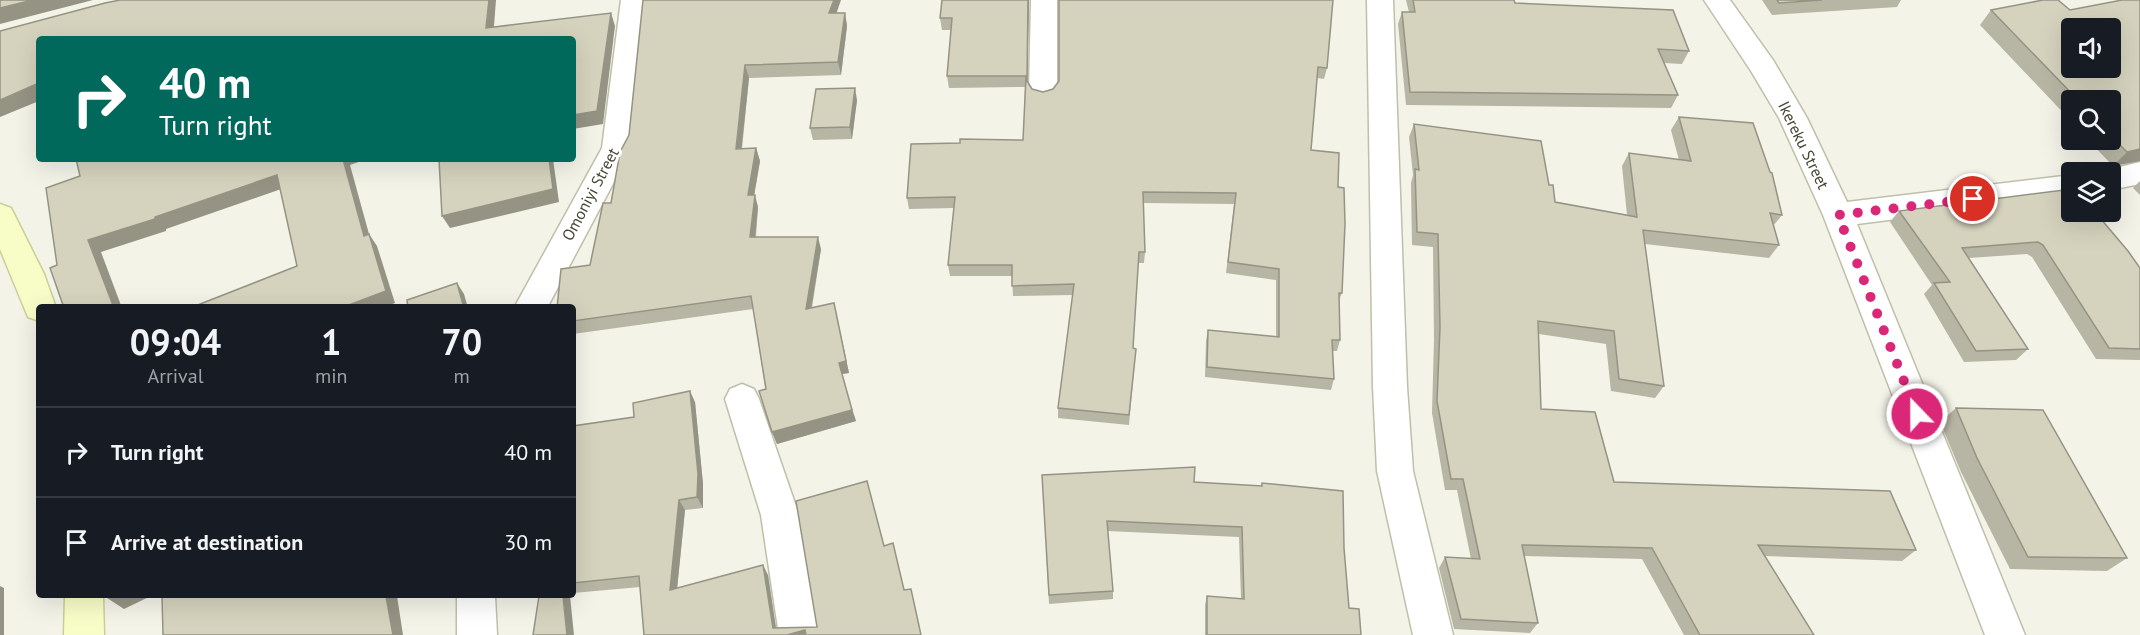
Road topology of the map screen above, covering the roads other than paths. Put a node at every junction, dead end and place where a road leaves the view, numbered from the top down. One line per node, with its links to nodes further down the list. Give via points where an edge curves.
1 (634, 0): 12 (street, Omoniyi Street, via 617,148)
2 (1044, 0): 5 (street)
3 (1380, 0): 19 (street, via 1395,471)
4 (1717, 0): 9 (street, Ikereku Street, via 1793,118)
5 (1043, 92)
6 (2140, 173): 7 (street)
7 (2121, 177)
8 (2061, 187): 9 (street)
9 (1838, 215): 20 (street, Ikereku Street)
10 (0, 216): 11 (main road)
11 (39, 304)
12 (532, 304)
13 (742, 399): 18 (street, via 780,515)
14 (84, 598): 16 (main road)
15 (476, 598): 17 (street)
16 (84, 635)
17 (477, 635)
18 (800, 635)
19 (1433, 635)
20 (2005, 635)

